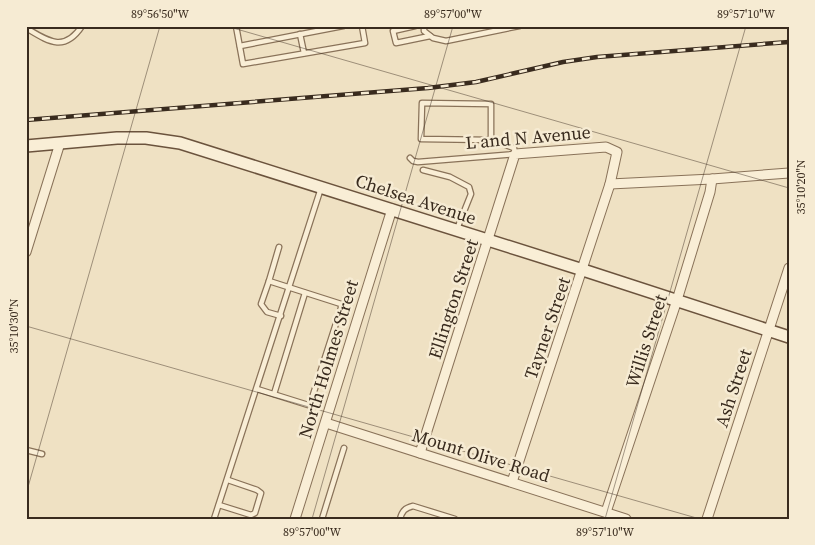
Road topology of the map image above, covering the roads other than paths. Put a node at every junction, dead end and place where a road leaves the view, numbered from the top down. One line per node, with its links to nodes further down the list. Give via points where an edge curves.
1 (82, 26): 8 (lane, via 70,40 55,43)
2 (236, 26): 11 (lane)
3 (343, 26): 9 (lane)
4 (362, 26): 12 (lane, via 365,43)
5 (415, 26): 10 (lane, via 394,31 396,43)
6 (424, 26): 10 (lane, via 424,31)
7 (519, 26): 10 (lane, via 446,41)
8 (26, 28)
9 (300, 34): 11 (lane); 12 (lane)
10 (430, 36)
11 (240, 46): 12 (lane, via 243,64)
12 (304, 53)
13 (492, 140): 13 (lane, via 422,139 422,103 491,104); 16 (lane, via 514,148)
14 (60, 143): 15 (main road, Chelsea Avenue); 22 (main road, Chelsea Avenue, via 146,138 180,143); 27 (street)
15 (26, 146)
16 (515, 154): 17 (lane, L and N Avenue, via 418,162); 21 (street, L and N Avenue, via 606,147 617,152); 25 (street, Ellington Street)
17 (410, 158)
18 (422, 170): 24 (lane, via 450,177 469,187 469,199)
19 (789, 173): 20 (street)
20 (712, 179): 21 (street); 33 (street, Willis Street)
21 (610, 184): 29 (street, Tayner Street)
22 (322, 187): 23 (main road, Chelsea Avenue); 31 (lane)
23 (392, 209): 24 (main road, Chelsea Avenue); 39 (street, North Holmes Street)
24 (457, 230): 25 (main road, Chelsea Avenue)
25 (489, 240): 29 (main road, Chelsea Avenue); 42 (street, Ellington Street)
26 (280, 247): 30 (lane)
27 (26, 252)
28 (789, 268): 35 (street, Ash Street)
29 (583, 270): 33 (main road, Chelsea Avenue); 45 (street, Tayner Street)
30 (269, 281): 31 (lane); 34 (lane, via 261,304 267,312)
31 (290, 288): 32 (lane); 34 (lane)
32 (305, 293): 38 (lane); 38 (lane, via 341,304 341,308 310,404)
33 (677, 300): 35 (main road, Chelsea Avenue); 47 (street, Willis Street)
34 (280, 316): 37 (lane)
35 (769, 331): 36 (main road, Chelsea Avenue); 54 (street, Ash Street)
36 (789, 337)
37 (257, 389): 38 (lane); 44 (lane)
38 (274, 394)
39 (326, 423): 42 (street, Mount Olive Road); 49 (street, North Holmes Street)
40 (344, 448): 50 (lane)
41 (26, 450): 43 (lane)
42 (420, 453): 45 (street, Mount Olive Road)
43 (42, 454)
44 (228, 480): 46 (lane); 46 (lane, via 261,493 255,513 250,515)
45 (512, 482): 47 (street, Mount Olive Road)
46 (219, 505): 48 (lane)
47 (606, 512): 53 (street, Mount Olive Road)
48 (214, 519)
49 (295, 519)
50 (322, 519)
51 (400, 519): 52 (lane, via 406,507 413,506)
52 (455, 519)
53 (626, 519)
54 (707, 519)

